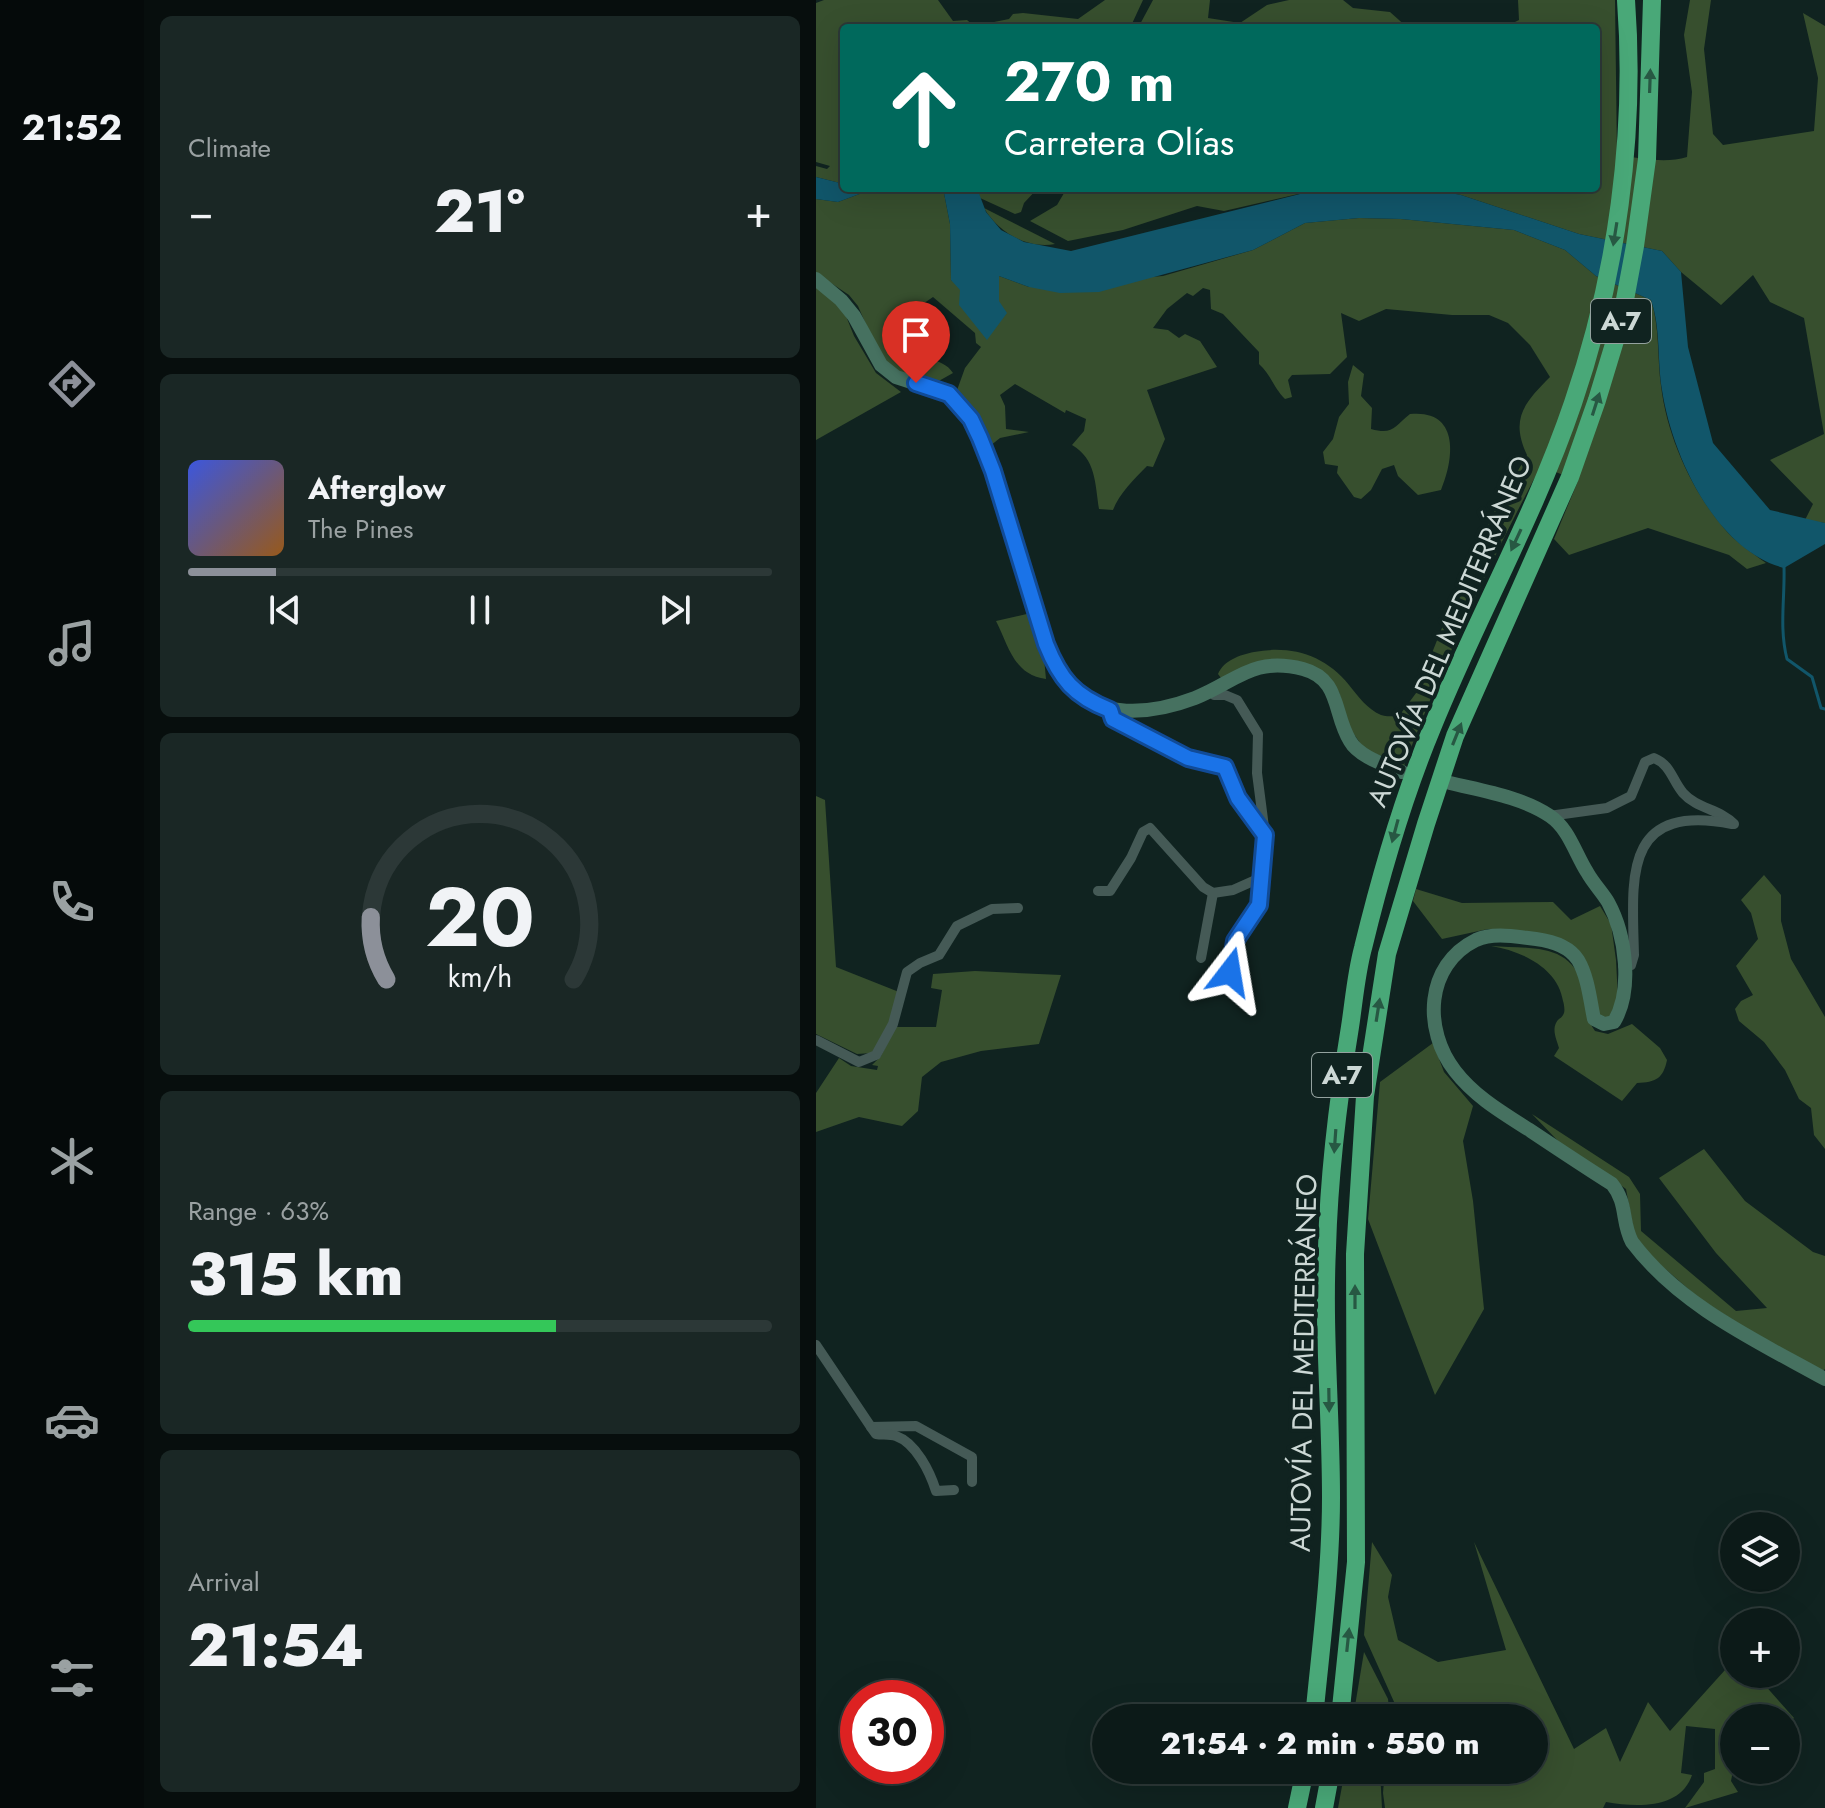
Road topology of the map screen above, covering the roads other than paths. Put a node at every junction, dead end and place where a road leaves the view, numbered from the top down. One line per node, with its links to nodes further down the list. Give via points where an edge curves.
1 (1626, 0): 23 (highway, AUTOVÍA DEL MEDITERRÁNEO / A-7, one-way to 23, via 1625,157 1598,316 1575,399 1549,469 1431,730 1399,817 1361,954 1338,1097 1326,1250 1331,1501)
2 (1652, 0): 24 (highway, AUTOVÍA DEL MEDITERRÁNEO / A-7, one-way to 2, via 1356,1562 1355,1254 1364,1111 1387,954 1455,736 1570,477 1621,321 1647,159)
3 (816, 279): 5 (main road, via 854,316 881,365 896,377 949,394 971,419 993,471 1055,667 1066,684)
4 (1210, 690): 5 (main road, via 1168,707); 6 (main road, via 1247,669 1279,667 1322,677 1334,691 1351,744); 9 (street, via 1237,700 1258,734)
5 (1110, 710): 9 (street, via 1113,719 1188,758 1225,767 1238,798)
6 (1402, 772)
7 (1450, 783): 8 (main road)
8 (1549, 816): 15 (main road, via 1561,824 1607,901 1616,920); 15 (street, via 1607,808 1631,796 1645,762 1654,758 1663,761 1699,806 1734,824 1674,823 1647,841 1636,867 1634,955 1631,965)
9 (1265, 835): 10 (street)
10 (1260, 878): 12 (street); 16 (street, via 1259,905 1235,941)
11 (1098, 891): 12 (street, via 1110,891 1150,828)
12 (1213, 893): 14 (street)
13 (1018, 908): 17 (street, via 992,909 957,926 939,955 907,972 893,1024 876,1055 859,1062)
14 (1201, 958)
15 (1623, 966): 19 (main road, via 1622,1009 1614,1022 1604,1024 1594,1019 1585,978 1566,948 1510,936 1476,940 1450,961 1437,985 1433,1013 1440,1045 1470,1089 1612,1184 1623,1201 1632,1242 1682,1293)
16 (1230, 972)
17 (816, 1040)
18 (816, 1345): 20 (street)
19 (1825, 1379)
20 (871, 1427): 21 (street, via 916,1426 972,1457); 22 (street, via 876,1434 910,1444 936,1491)
21 (972, 1482)
22 (954, 1490)
23 (1315, 1704)
24 (1341, 1704)
25 (1302, 1784): 27 (highway)
26 (1328, 1784): 28 (highway)
27 (1297, 1808)
28 (1324, 1808)

